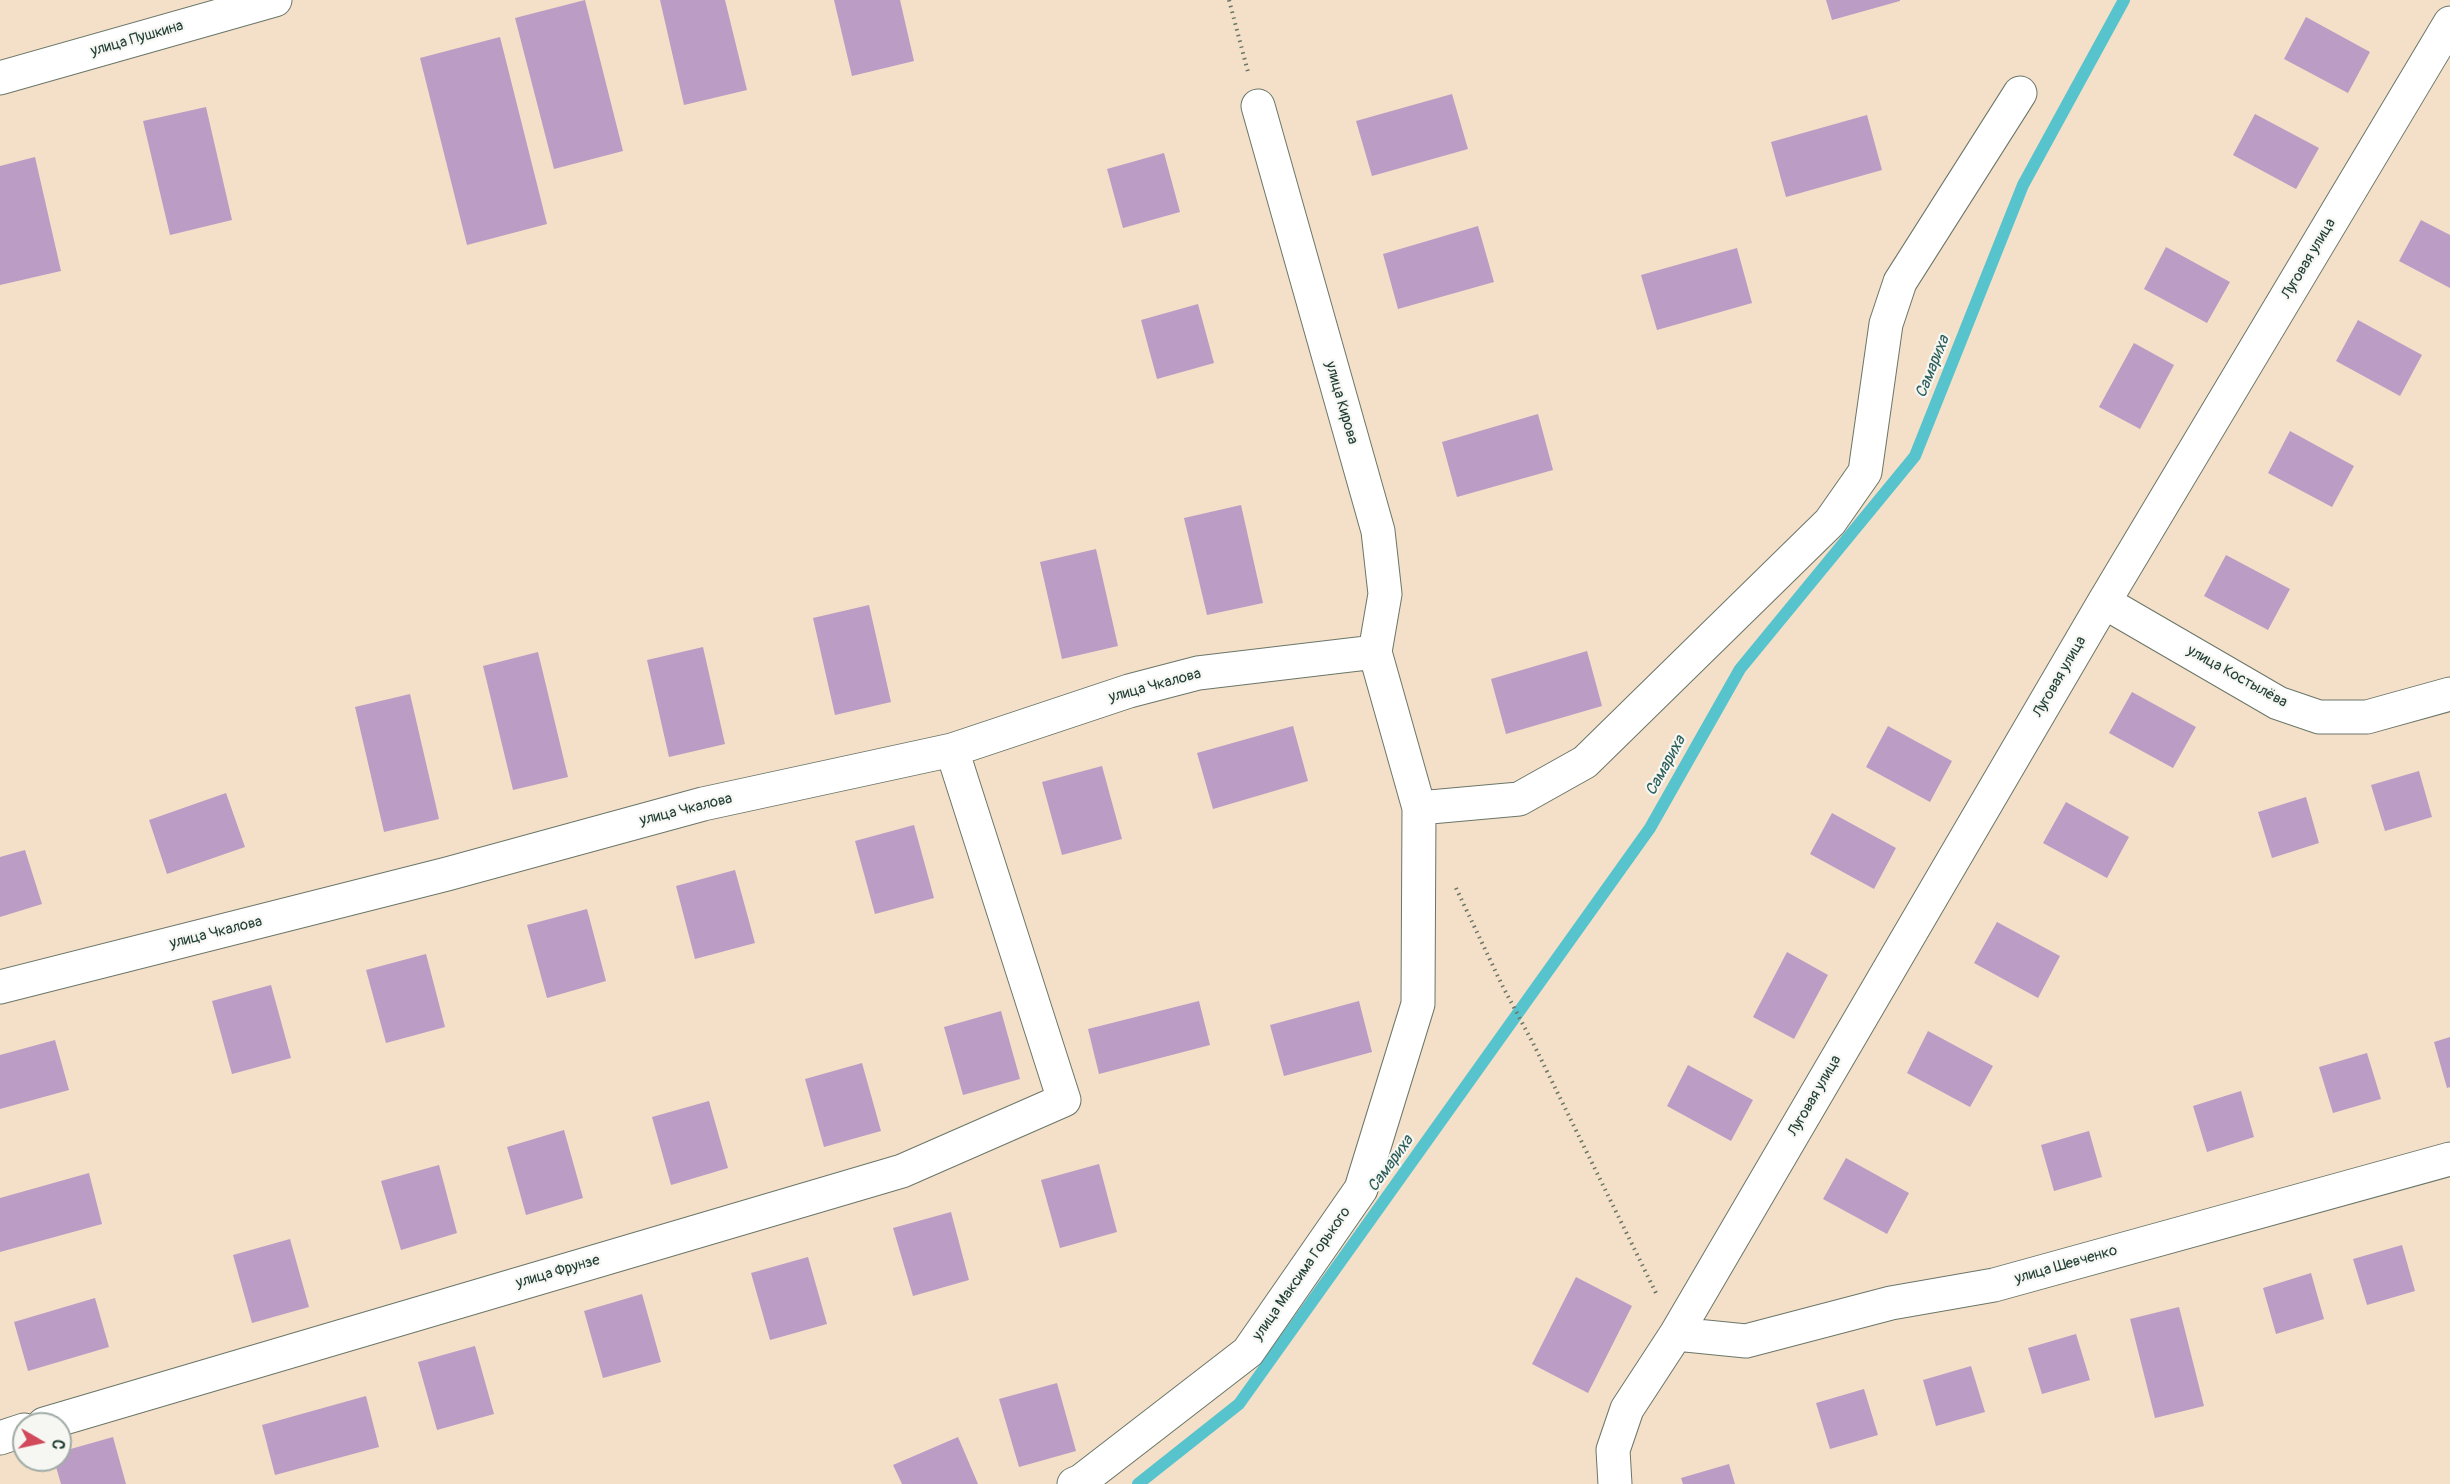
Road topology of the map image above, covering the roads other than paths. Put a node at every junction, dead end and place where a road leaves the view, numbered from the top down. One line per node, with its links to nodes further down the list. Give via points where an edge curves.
1 (275, 0): 3 (street, улица Пушкина)
2 (2450, 23): 6 (street, Луговая улица)
3 (0, 78)
4 (2020, 93): 10 (street, via 1900,282 1886,324 1865,472 1830,522 1585,762 1519,799)
5 (1258, 106): 7 (street, улица Кирова, via 1377,531 1385,594)
6 (2104, 602): 8 (street, улица Костылёва, via 2278,703 2319,717 2367,717); 13 (street, Луговая улица)
7 (1375, 652): 9 (street, улица Чкалова, via 1198,673 1129,691); 10 (street, улица Кирова)
8 (2450, 694)
9 (952, 750): 11 (street, улица Чкалова, via 704,804 447,874); 14 (street, улица Фрунзе, via 1064,1100 902,1172)
10 (1419, 808): 15 (street, улица Максима Горького, via 1418,1004 1361,1189 1248,1352)
11 (0, 987)
12 (2450, 1159): 13 (street, улица Шевченко, via 1994,1285 1891,1303 1746,1341)
13 (1676, 1334): 16 (street, via 1627,1409 1613,1450)
14 (72, 1416)
15 (1074, 1484)
16 (1615, 1484)

